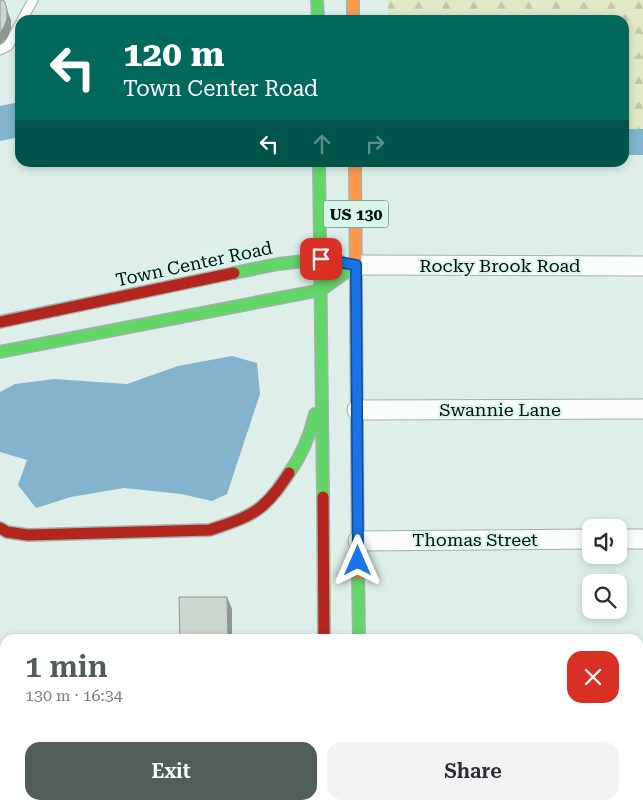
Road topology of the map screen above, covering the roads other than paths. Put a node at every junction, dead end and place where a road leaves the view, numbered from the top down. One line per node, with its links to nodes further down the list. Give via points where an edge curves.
1 (33, 0): 4 (lane)
2 (318, 0): 5 (main road)
3 (353, 0): 6 (main road)
4 (25, 15)
5 (318, 15)
6 (353, 15)
7 (15, 33): 8 (lane, via 8,46)
8 (0, 50)
9 (319, 167): 11 (main road, US 130)
10 (355, 167): 12 (main road, US 130)
11 (321, 259): 12 (main road, Town Center Road); 14 (main road, US 130); 15 (main road, Town Center Road, via 278,264)
12 (356, 265): 13 (street, Rocky Brook Road); 14 (main road); 19 (main road, US 130)
13 (643, 266)
14 (321, 290): 16 (main road); 17 (main road, US 130)
15 (0, 322)
16 (0, 352)
17 (321, 384): 20 (main road, via 311,430 298,460 276,492 260,508 236,521 210,530 28,535); 25 (main road, US 130)
18 (643, 409): 19 (street, Swannie Lane)
19 (357, 410): 24 (main road, US 130)
20 (0, 528)
21 (582, 539): 24 (street, Thomas Street)
22 (627, 539): 23 (street)
23 (643, 539)
24 (358, 541): 26 (main road, US 130)
25 (324, 634)
26 (359, 634)

